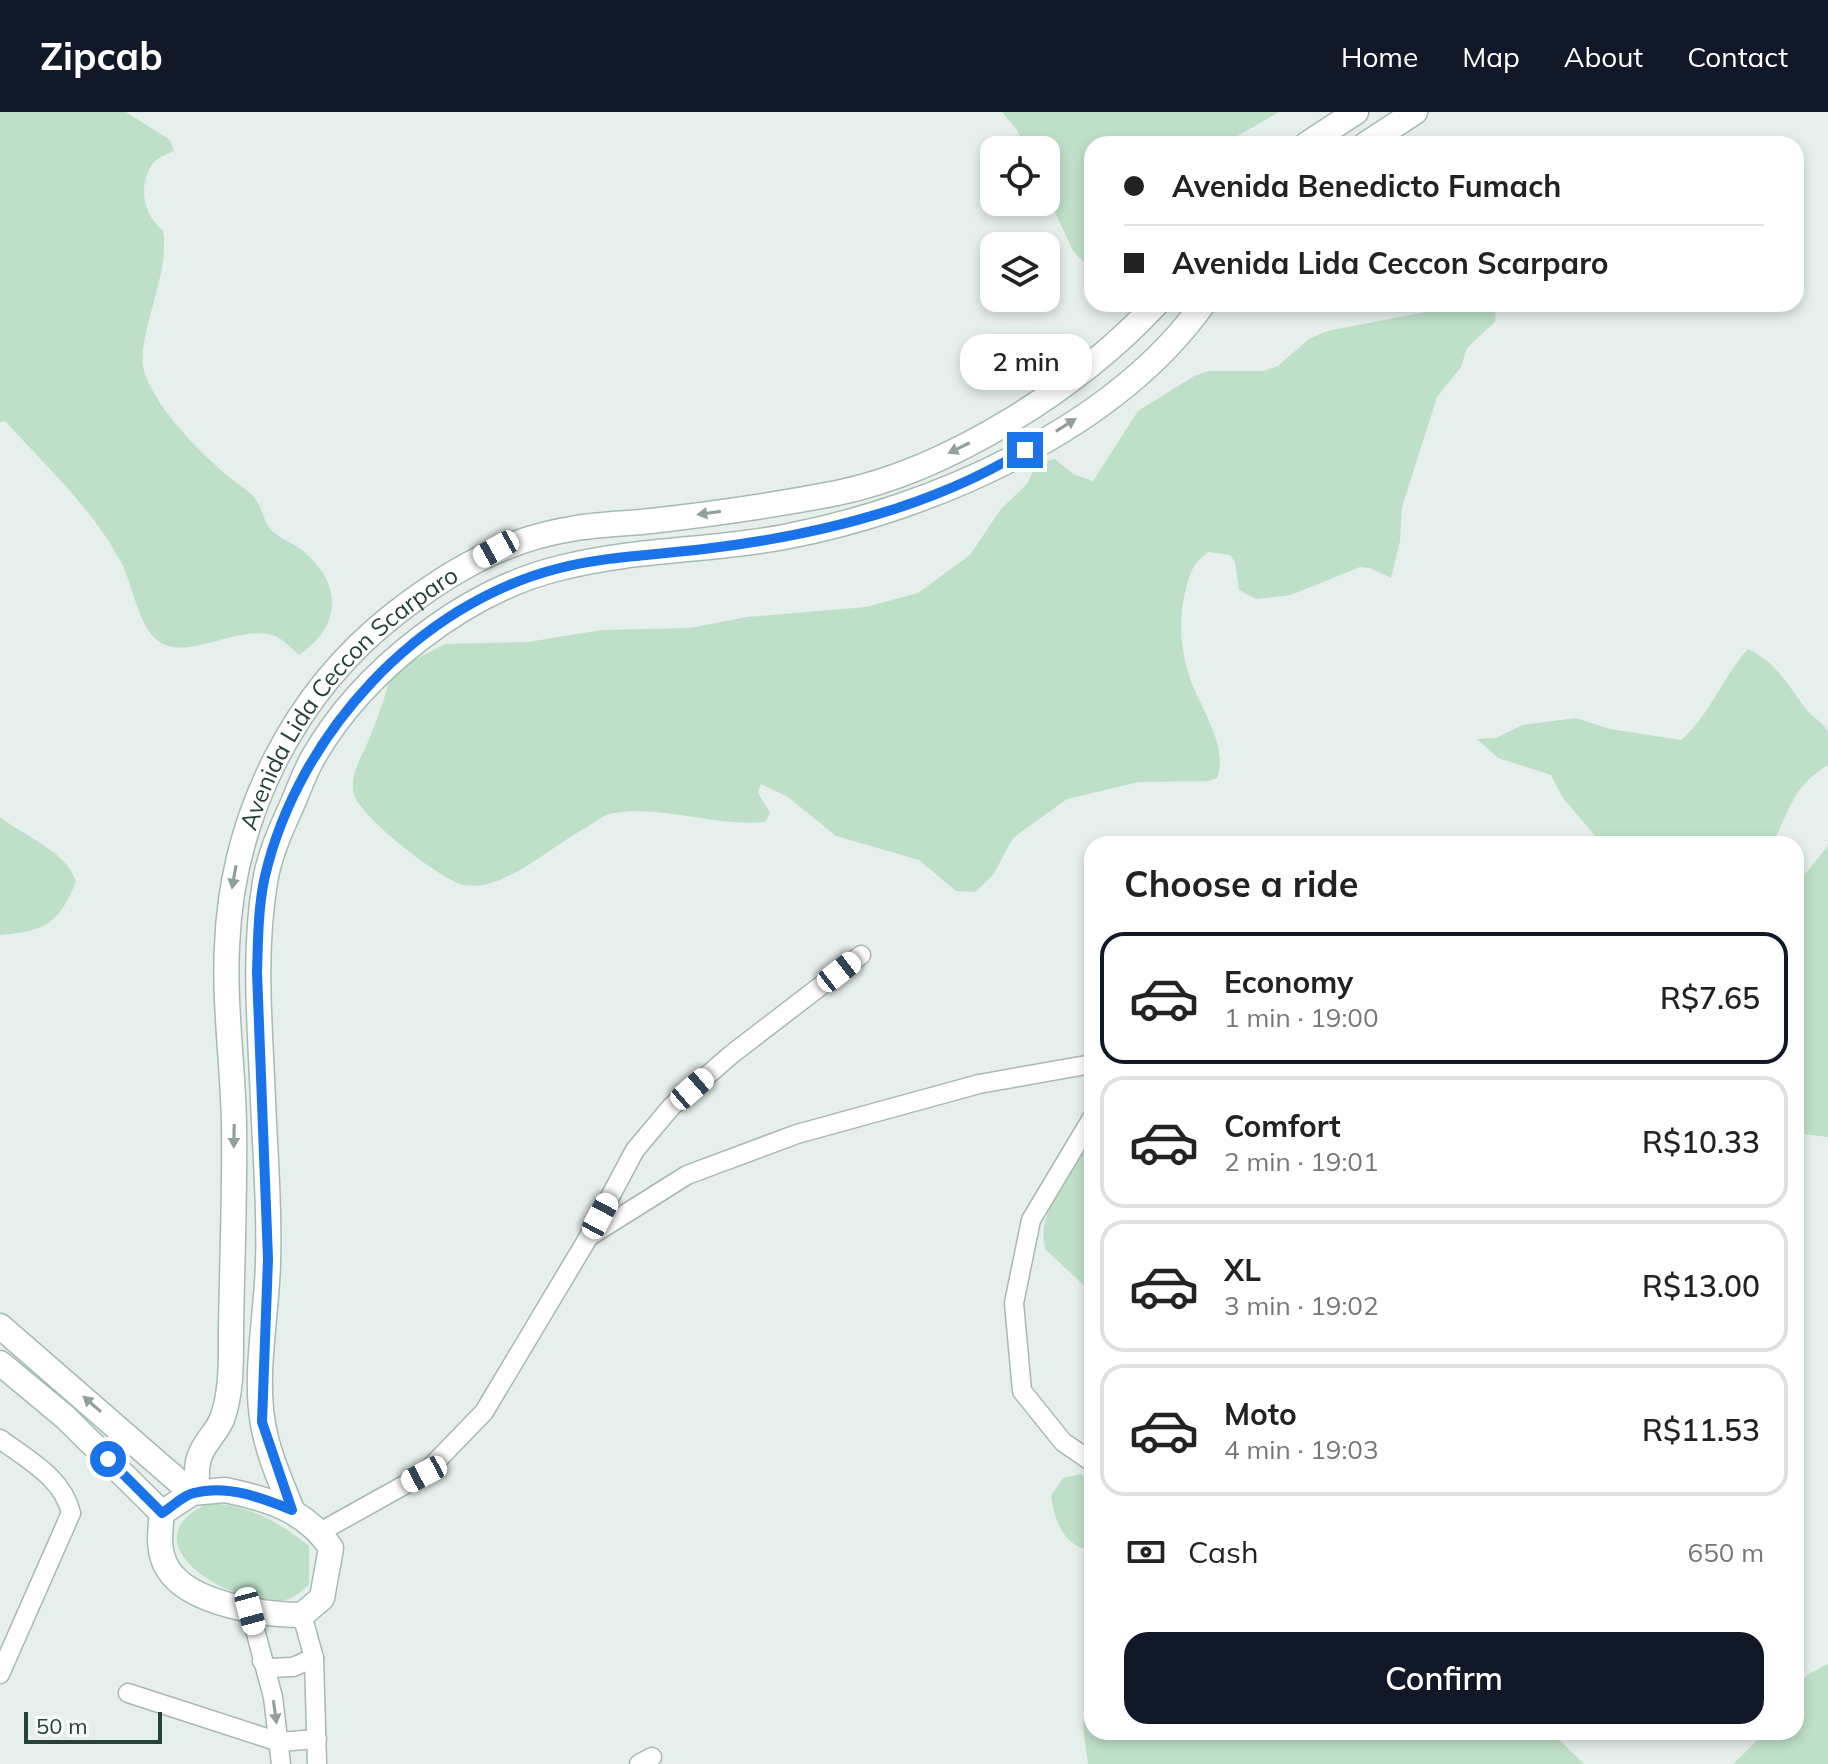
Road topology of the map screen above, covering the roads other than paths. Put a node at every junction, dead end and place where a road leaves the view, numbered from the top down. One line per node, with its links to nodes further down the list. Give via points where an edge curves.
1 (1356, 112): 3 (main road)
2 (1415, 112): 4 (main road)
3 (1319, 136)
4 (1378, 136)
5 (1147, 312): 15 (main road, Avenida Lida Ceccon Scarparo, one-way to 15, via 1064,385 994,431 921,467 842,492 569,529 496,549 435,583 371,633 318,691 255,801 231,895 226,947 234,1122 231,1364 221,1423 197,1463)
6 (1197, 312): 16 (main road, Avenida Lida Ceccon Scarparo, one-way to 6, via 262,1422 268,1259 258,957 265,876 315,754 402,653 456,611 559,568 785,537 849,522 944,489 1001,465 1119,388)
7 (861, 955): 10 (street, via 672,1106 635,1150)
8 (1084, 1065): 10 (street, via 979,1084 797,1134 687,1175)
9 (1084, 1131): 14 (street, via 1031,1220 1014,1303 1022,1391 1063,1442)
10 (588, 1238): 18 (street, via 484,1412 424,1474)
11 (0, 1326): 15 (main road, one-way to 11)
12 (0, 1363): 17 (main road, via 65,1417)
13 (0, 1439): 23 (street, via 51,1477 68,1498 71,1513)
14 (1084, 1456)
15 (194, 1493): 16 (main road, via 225,1490); 17 (main road)
16 (292, 1510): 18 (main road)
17 (162, 1513): 19 (main road, via 159,1541 173,1575 202,1593)
18 (320, 1532): 20 (main road, via 331,1548 329,1573 322,1598)
19 (250, 1611): 20 (main road); 22 (street)
20 (302, 1615): 21 (street)
21 (314, 1658): 22 (street, via 286,1668 268,1668); 25 (street)
22 (262, 1661): 26 (street, one-way to 26)
23 (0, 1674)
24 (128, 1693): 26 (street)
25 (317, 1739): 26 (street); 28 (street)
26 (279, 1742): 27 (street)
27 (281, 1764)
28 (317, 1764)

